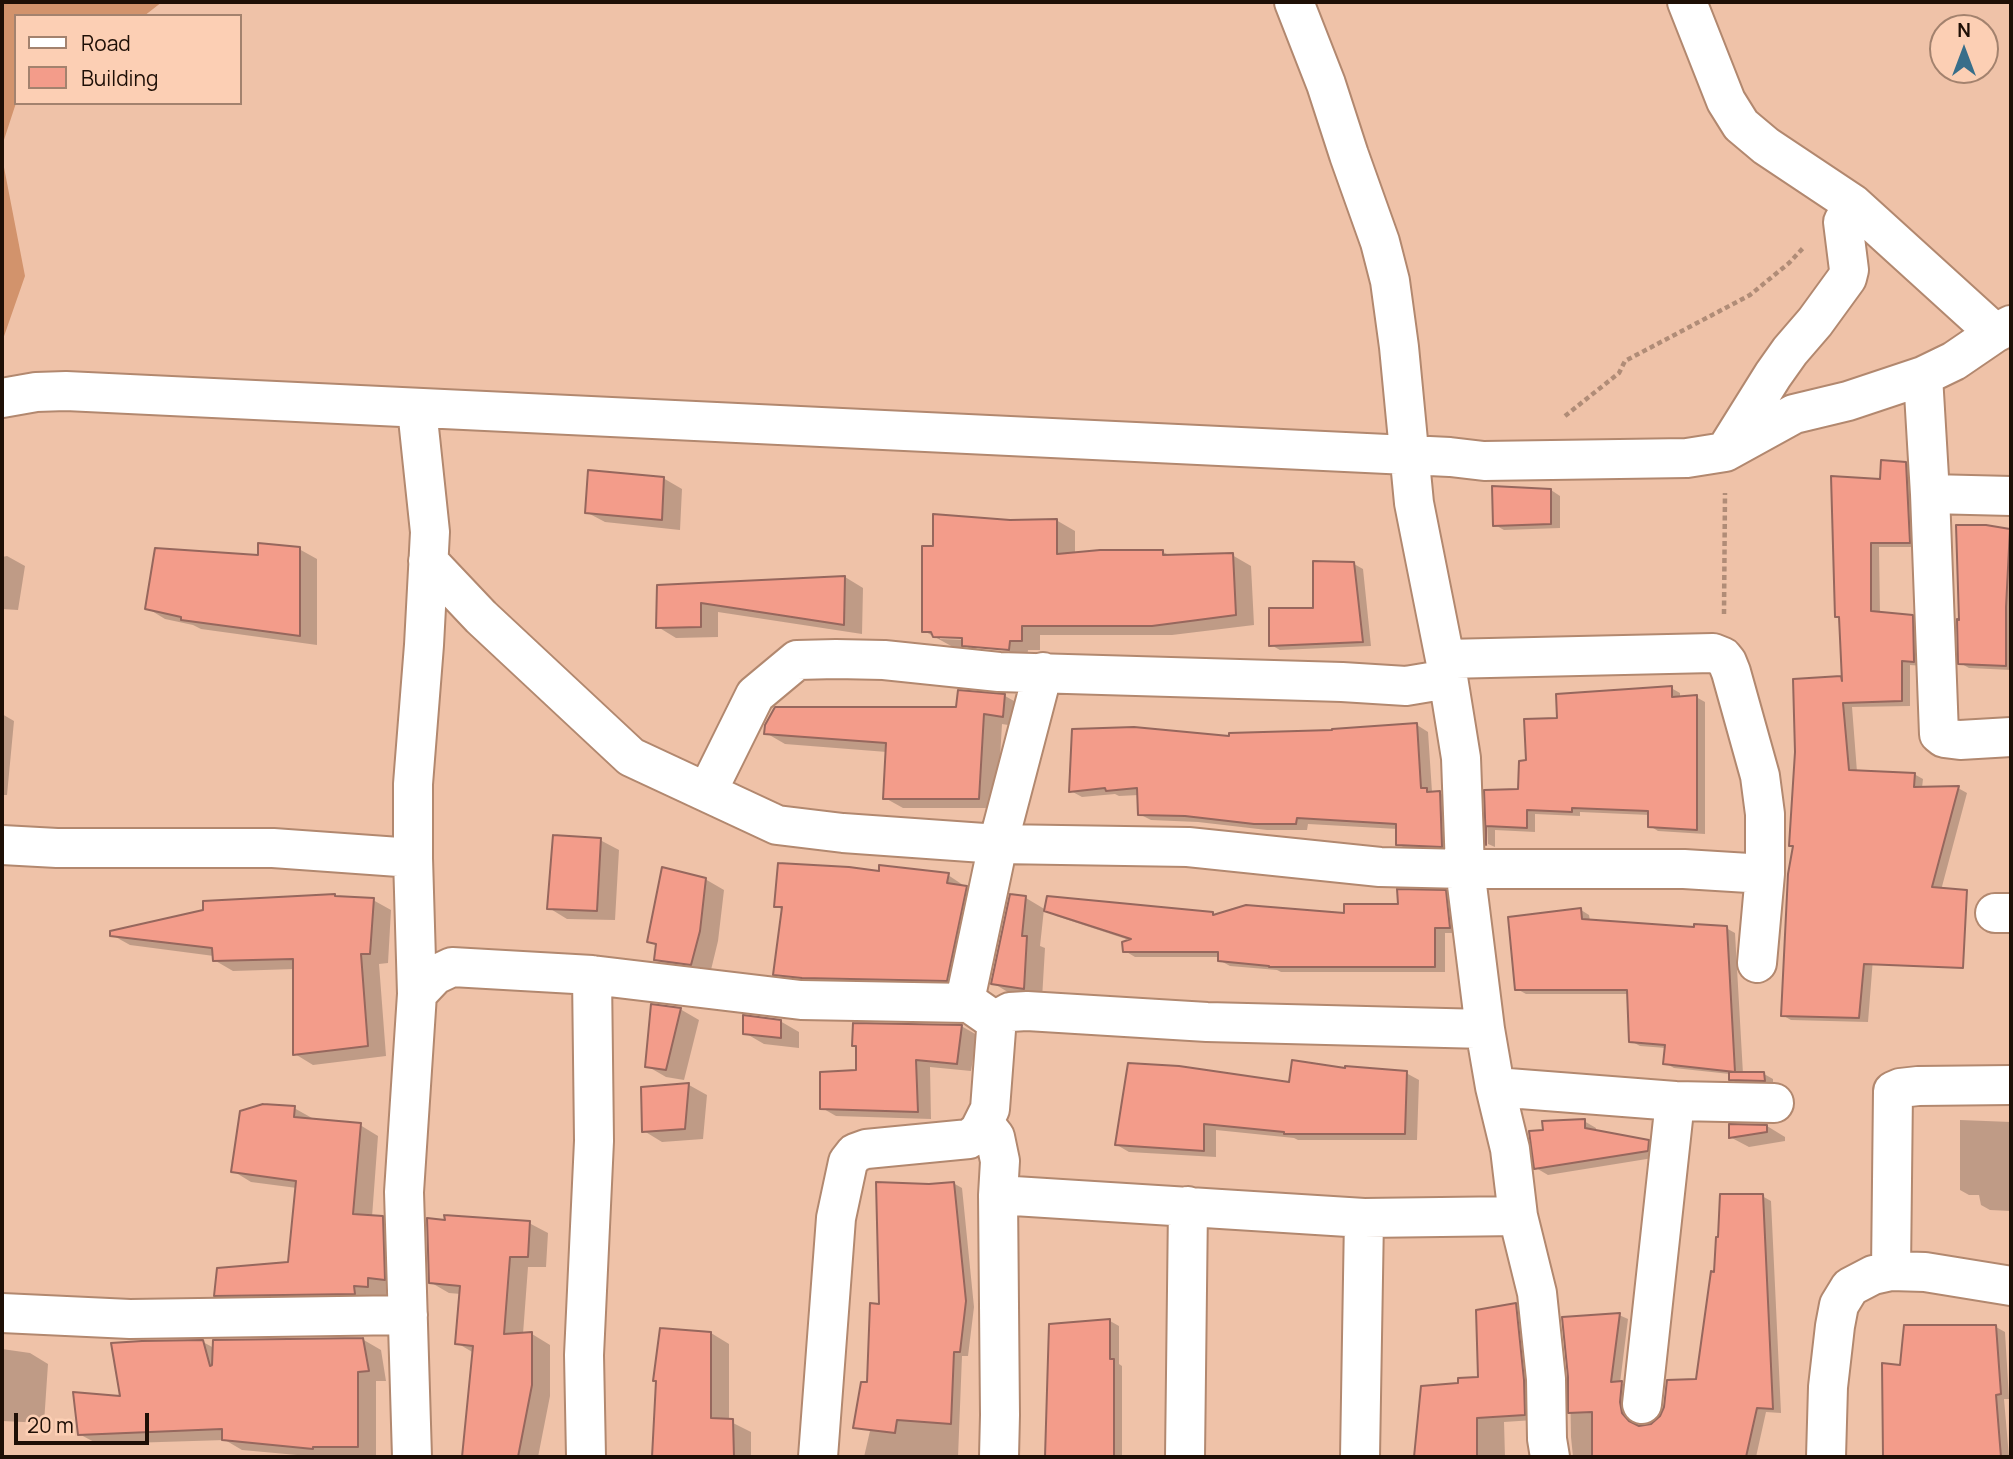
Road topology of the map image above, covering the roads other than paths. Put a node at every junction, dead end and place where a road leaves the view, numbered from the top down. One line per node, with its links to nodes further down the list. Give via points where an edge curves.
1 (1294, 2): 11 (street, via 1326,84 1390,281)
2 (1687, 2): 4 (street, via 1726,102 1741,125)
3 (1705, 2): 4 (street, via 1734,89)
4 (1766, 146): 5 (street)
5 (1848, 213): 6 (street); 10 (street, via 1847,278 1773,375)
6 (2003, 329): 7 (street)
7 (1923, 376): 10 (street, via 1794,414); 12 (street)
8 (2, 398): 9 (street, via 66,391)
9 (417, 409): 11 (street); 14 (street, via 430,532)
10 (1725, 452): 11 (street, via 1686,458 1484,461)
11 (1410, 455): 15 (street, via 1414,503)
12 (1930, 494): 13 (street); 17 (street, via 1939,734 1960,740)
13 (2011, 496)
14 (428, 561): 18 (street, via 631,757); 21 (street, via 413,784)
15 (1446, 669): 16 (street, via 1406,686); 22 (street, via 1461,758); 23 (street, via 1713,653 1723,657 1760,776)
16 (1042, 672): 18 (street, via 884,660 797,660 755,695); 19 (street)
17 (2011, 737)
18 (707, 792): 19 (street, via 777,825)
19 (998, 844): 22 (street, via 1188,847 1380,867); 27 (street, via 965,1000)
20 (2, 845): 21 (street, via 273,848)
21 (413, 858): 26 (street)
22 (1465, 869): 23 (street, via 1685,869); 28 (street)
23 (1765, 874): 24 (street)
24 (1757, 963)
25 (592, 975): 26 (street, via 452,967 435,975); 27 (street, via 801,1000); 44 (street, via 594,1141 584,1355)
26 (417, 994): 41 (street, via 404,1192)
27 (983, 1013): 28 (street); 33 (street, via 990,1109)
28 (1485, 1029): 30 (street)
29 (2011, 1085): 38 (street, via 1918,1086 1894,1091)
30 (1495, 1087): 31 (street); 36 (street, via 1510,1149)
31 (1675, 1101): 32 (street); 42 (street)
32 (1774, 1103)
33 (984, 1123): 34 (street, via 998,1146); 45 (street, via 969,1139 877,1146 855,1153 848,1162 836,1218)
34 (998, 1195): 35 (street); 46 (street)
35 (1188, 1206): 37 (street); 47 (street)
36 (1518, 1216): 37 (street); 49 (street, via 1536,1293)
37 (1364, 1218): 48 (street)
38 (1891, 1271): 39 (street); 50 (street, via 1850,1287 1839,1305 1828,1387)
39 (2011, 1286)
40 (2, 1313): 41 (street, via 130,1319)
41 (408, 1315): 43 (street)
42 (1642, 1404)
43 (412, 1457)
44 (586, 1457)
45 (818, 1457)
46 (999, 1457)
47 (1185, 1457)
48 (1360, 1457)
49 (1550, 1457)
50 (1826, 1457)

